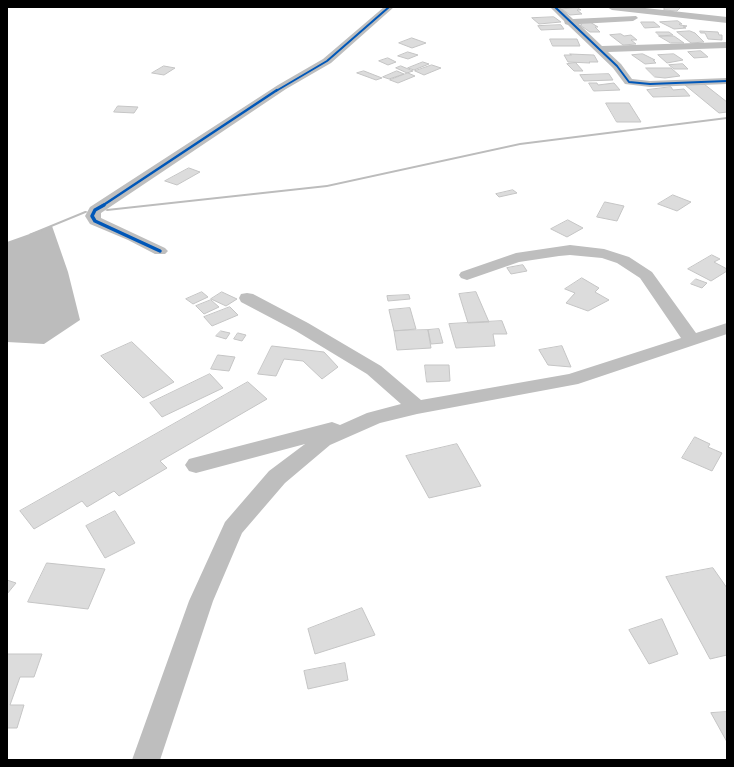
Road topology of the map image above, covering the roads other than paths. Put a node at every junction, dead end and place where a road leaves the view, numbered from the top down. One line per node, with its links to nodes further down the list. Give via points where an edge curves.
1 (390, 7): 11 (street, via 327,60 95,210 92,216 95,221)
2 (555, 7): 7 (street)
3 (612, 7): 4 (street)
4 (634, 9): 5 (street)
5 (683, 15): 6 (street); 7 (street)
6 (727, 20)
7 (568, 22): 9 (street)
8 (727, 45): 9 (street)
9 (598, 49): 10 (street, via 617,66 629,82 650,84)
10 (727, 81)
11 (160, 251)
12 (467, 275): 15 (street, via 516,258 559,251 604,254 623,260 646,275)
13 (246, 298): 16 (street, via 302,327 374,370)
14 (727, 328): 15 (street)
15 (692, 342): 16 (street, via 571,380)
16 (417, 407): 17 (street)
17 (374, 418): 18 (street); 19 (street, via 323,440 277,477 233,528 201,601)
18 (196, 465)
19 (146, 760)

